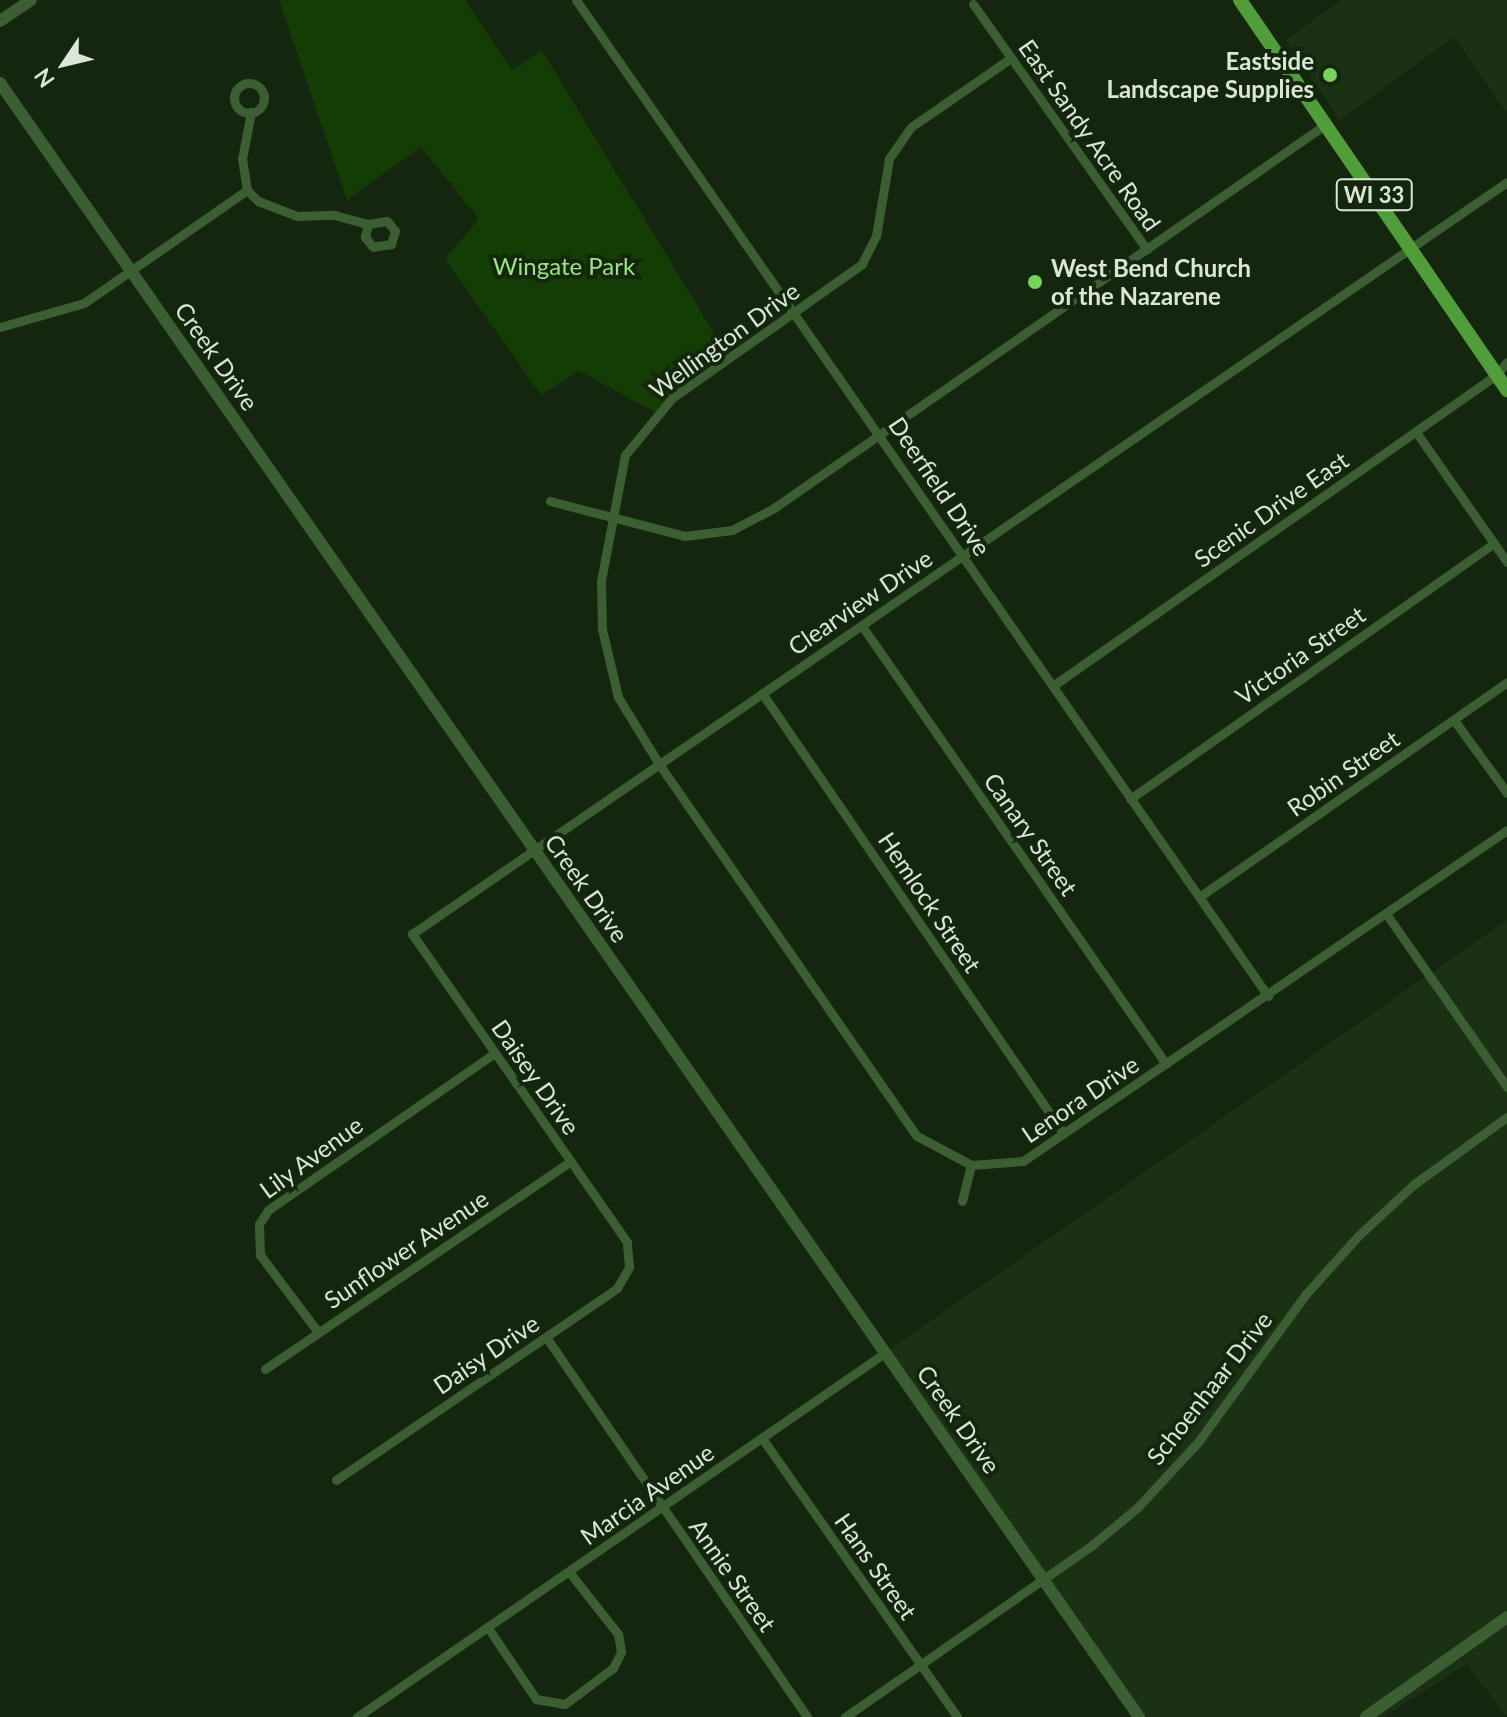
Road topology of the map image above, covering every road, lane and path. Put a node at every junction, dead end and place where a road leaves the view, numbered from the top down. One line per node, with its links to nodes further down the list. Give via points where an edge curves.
1 (31, 0): 5 (street)
2 (576, 0): 16 (street, Deerfield Drive)
3 (1240, 0): 9 (main road, WI 33)
4 (973, 4): 6 (street, East Sandy Acre Road)
5 (0, 21)
6 (1011, 58): 14 (street, East Sandy Acre Road); 16 (street, Wellington Drive, via 911,127 889,159 871,250 862,264)
7 (0, 83): 15 (street, Creek Drive)
8 (251, 112): 11 (street, via 242,159)
9 (1326, 124): 13 (main road, WI 33); 14 (street)
10 (1507, 182): 13 (street, Clearview Drive)
11 (247, 190): 12 (street, via 281,212 334,215); 15 (street)
12 (368, 224)
13 (1410, 249): 19 (main road, WI 33); 26 (street, Clearview Drive)
14 (1147, 250): 21 (street)
15 (130, 271): 17 (street, via 84,303); 37 (street, Creek Drive)
16 (794, 313): 21 (street, Deerfield Drive); 24 (street, Wellington Drive, via 657,413 625,455)
17 (0, 327)
18 (1507, 362): 19 (street, Scenic Drive East)
19 (1496, 375): 20 (main road, WI 33); 22 (street, Scenic Drive East)
20 (1507, 390)
21 (879, 432): 24 (street, via 774,508 732,530 685,536); 26 (street, Deerfield Drive)
22 (1416, 432): 25 (street); 30 (street, Scenic Drive East)
23 (550, 501): 24 (street)
24 (611, 516): 33 (street, Wellington Drive, via 601,581 602,629 618,697)
25 (1494, 543): 27 (street); 35 (street, Victoria Street)
26 (963, 555): 28 (street, Clearview Drive); 30 (street, Deerfield Drive)
27 (1507, 562)
28 (862, 626): 31 (street, Clearview Drive); 43 (street, Canary Street)
29 (1507, 682): 32 (street, Robin Street)
30 (1054, 685): 35 (street, Deerfield Drive)
31 (762, 693): 33 (street, Clearview Drive); 46 (street, Hemlock Street)
32 (1454, 720): 34 (street); 38 (street, Robin Street)
33 (659, 764): 37 (street, Clearview Drive); 48 (street, via 917,1136)
34 (1507, 793)
35 (1130, 799): 38 (street, Deerfield Drive)
36 (1507, 830): 39 (street, Lenora Drive)
37 (534, 850): 40 (street, Clearview Drive); 53 (street, Creek Drive)
38 (1202, 895): 41 (street, Deerfield Drive)
39 (1387, 915): 41 (street, Lenora Drive); 44 (street)
40 (412, 934): 42 (street, Daisey Drive)
41 (1268, 996): 43 (street, Lenora Drive)
42 (495, 1053): 47 (street, Daisey Drive); 51 (street, Lily Avenue, via 268,1210 259,1224 260,1255)
43 (1166, 1064): 46 (street, Lenora Drive)
44 (1507, 1087)
45 (1507, 1117): 59 (street, Schoenhaar Drive, via 1413,1185 1358,1236 1305,1295 1169,1476 1091,1546)
46 (1064, 1134): 48 (street, Lenora Drive, via 1023,1161)
47 (570, 1162): 50 (street, Daisey Drive); 51 (street, Sunflower Avenue)
48 (971, 1165): 49 (street)
49 (962, 1201)
50 (627, 1242): 52 (street, Daisy Drive, via 629,1267 617,1288)
51 (318, 1332): 54 (street, Sunflower Avenue)
52 (546, 1337): 56 (street, Daisy Drive); 57 (street, Annie Street)
53 (886, 1352): 55 (street, Marcia Avenue); 59 (street, Creek Drive)
54 (265, 1369)
55 (762, 1438): 57 (street, Marcia Avenue); 62 (street, Hans Street)
56 (336, 1480)
57 (662, 1508): 58 (street, Marcia Avenue); 64 (street, Annie Street)
58 (570, 1573): 61 (street, Marcia Avenue); 61 (street, via 618,1634 621,1652 613,1668 565,1704 536,1699)
59 (1042, 1578): 62 (street, Schoenhaar Drive); 67 (street, Creek Drive)
60 (1507, 1617): 68 (street)
61 (488, 1628): 63 (street, Marcia Avenue)
62 (922, 1665): 65 (street, Schoenhaar Drive); 66 (street, Hans Street)
63 (357, 1717)
64 (807, 1717)
65 (845, 1717)
66 (957, 1717)
67 (1139, 1717)
68 (1366, 1717)

